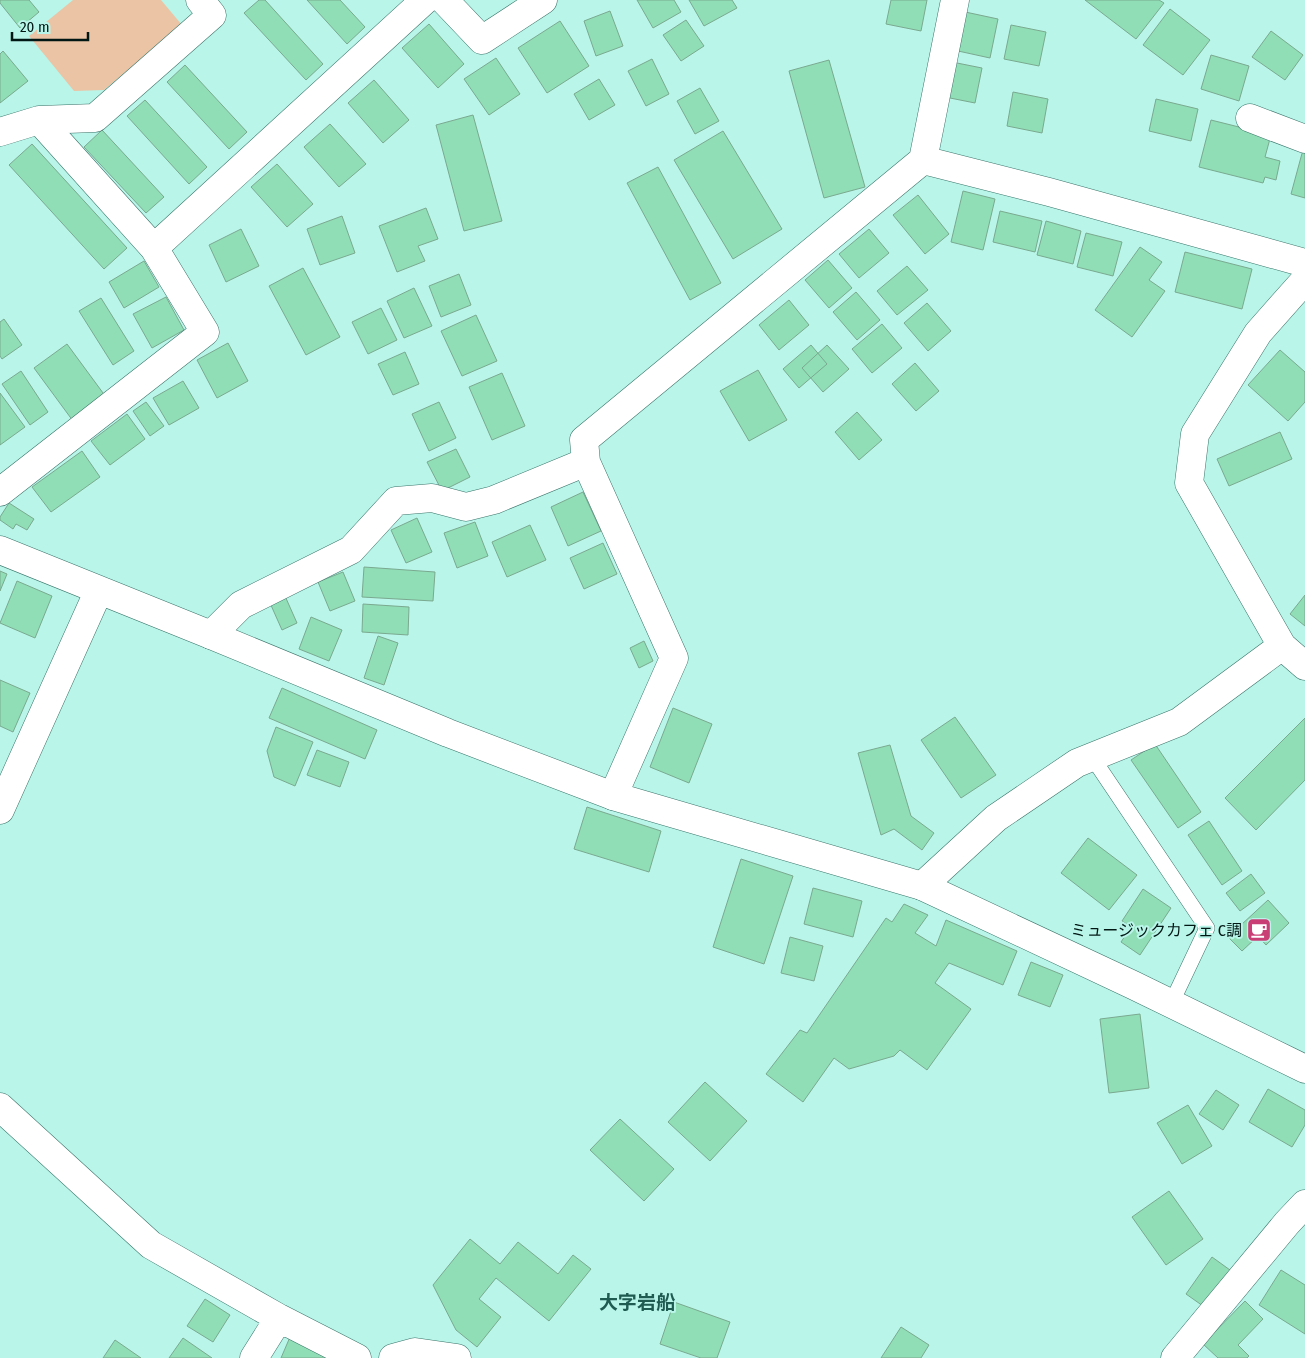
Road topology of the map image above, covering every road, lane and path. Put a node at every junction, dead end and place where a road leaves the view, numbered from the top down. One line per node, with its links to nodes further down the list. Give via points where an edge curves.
1 (200, 0): 7 (street, via 212,15 95,118)
2 (425, 0): 11 (street)
3 (444, 0): 4 (street, via 482,40)
4 (543, 0)
5 (954, 0): 10 (street)
6 (1250, 118): 9 (street)
7 (40, 120): 8 (street); 11 (street)
8 (0, 132)
9 (1305, 139)
10 (923, 160): 12 (street); 14 (street, via 584,440)
11 (154, 248): 15 (street, via 205,332)
12 (1305, 263)
13 (1305, 280): 19 (street, via 1258,333 1195,434 1189,483)
14 (586, 462): 18 (street, via 494,500 466,508 432,498 396,501 351,550 241,605); 22 (street, via 674,658)
15 (0, 492)
16 (0, 550): 17 (street)
17 (99, 590): 18 (street); 23 (street)
18 (211, 635): 22 (street, via 448,733)
19 (1282, 646): 20 (street); 21 (street, via 1179,722)
20 (1305, 666)
21 (1092, 757): 24 (street, via 996,818); 25 (lane, via 1207,928)
22 (613, 796): 24 (street)
23 (0, 810)
24 (922, 886): 25 (street)
25 (1171, 1004): 26 (street)
26 (1305, 1069)
27 (0, 1107): 29 (street, via 151,1245)
28 (1305, 1204): 30 (street)
29 (278, 1318): 31 (street); 32 (street)
30 (1178, 1357)
31 (254, 1358)
32 (357, 1358)
33 (393, 1358): 34 (street, via 415,1352)
34 (457, 1358)

